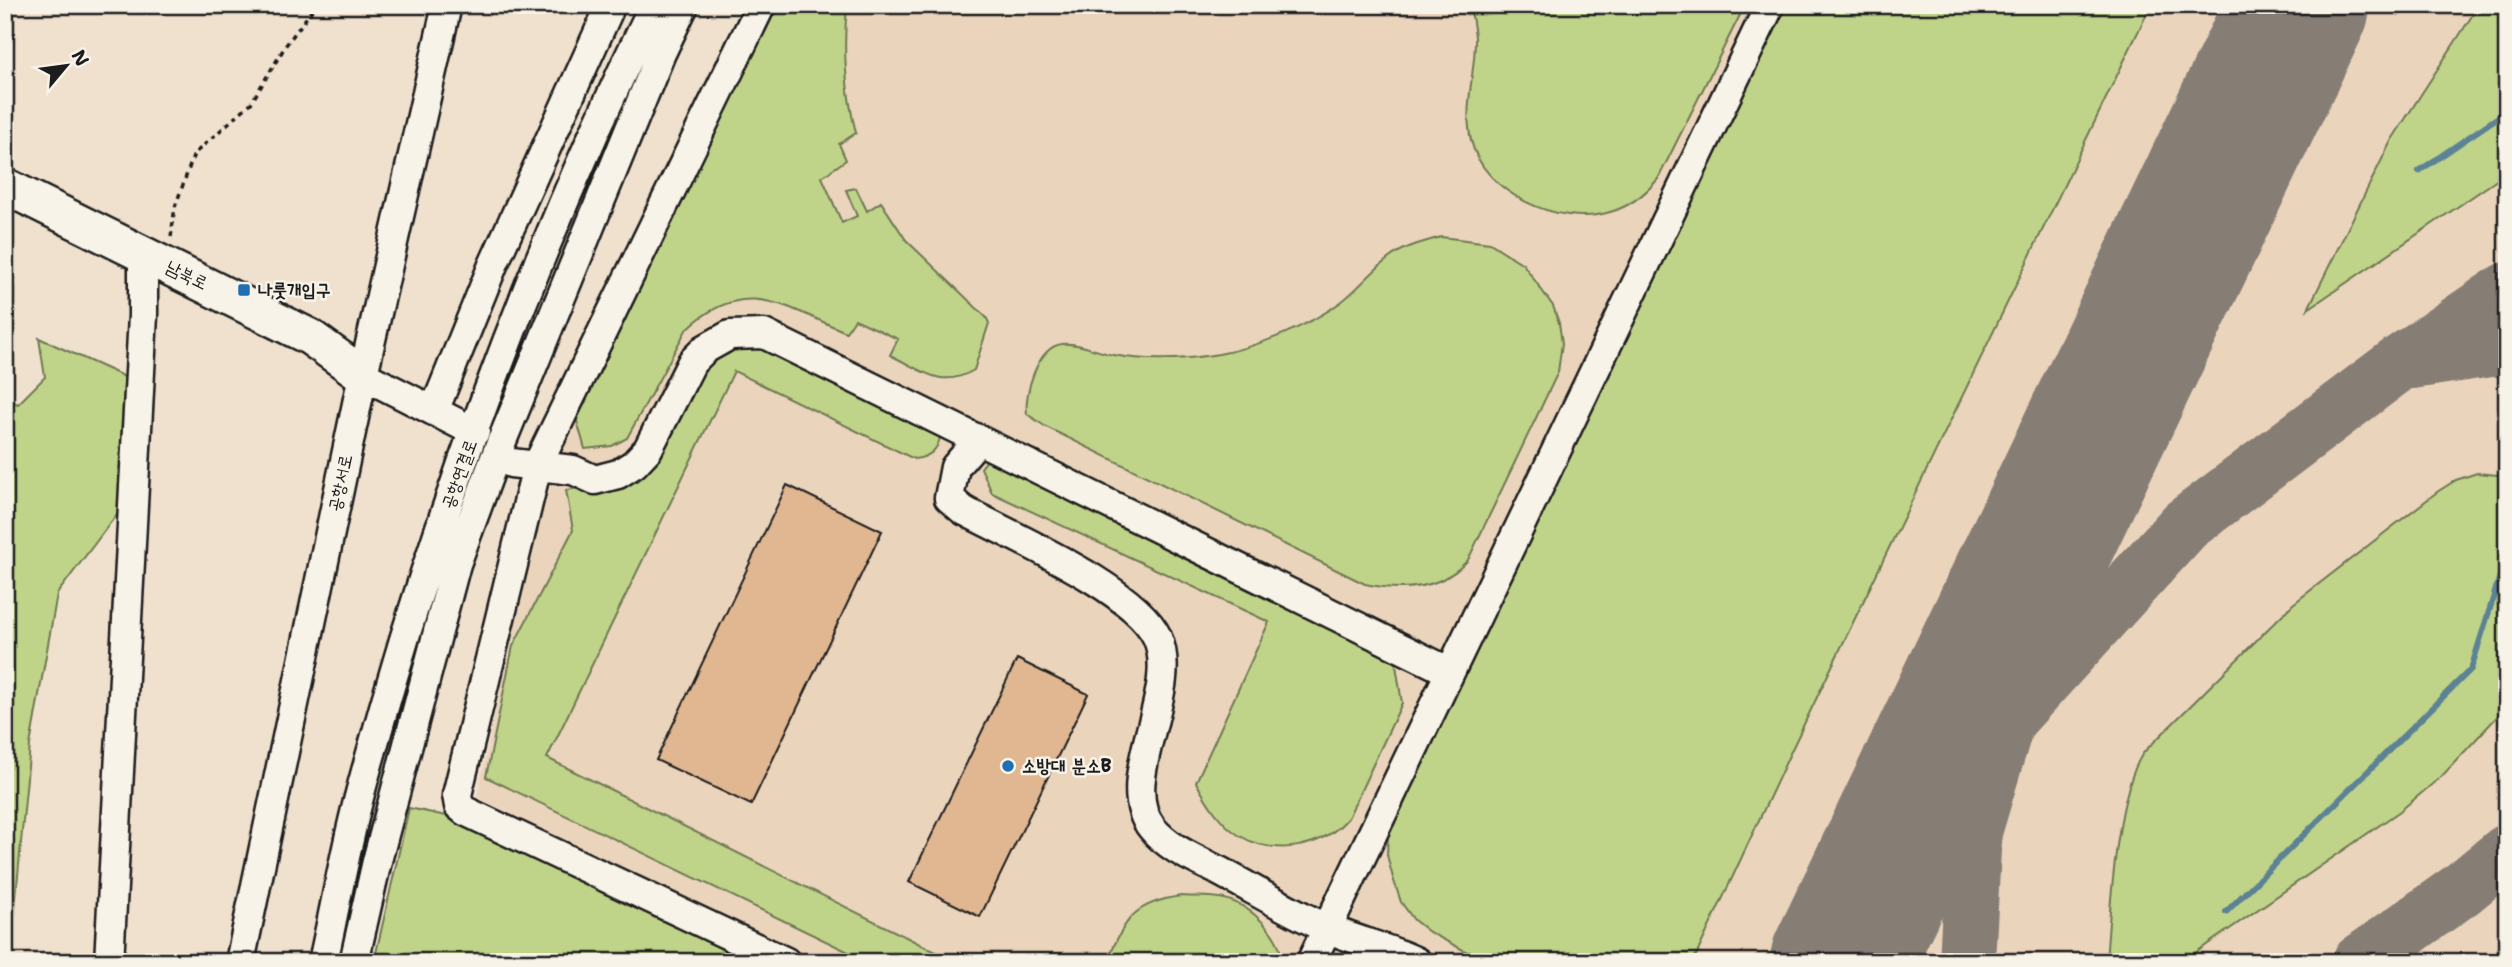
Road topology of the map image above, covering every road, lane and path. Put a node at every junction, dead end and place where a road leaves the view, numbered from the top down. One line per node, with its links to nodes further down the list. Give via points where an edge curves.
1 (316, 5): 9 (path, via 251,103 194,153)
2 (447, 5): 10 (street, 공항서로)
3 (611, 5): 12 (street, via 493,265)
4 (654, 5): 13 (street, 공항연결로, via 552,226)
5 (684, 5): 11 (street, 공항연결로)
6 (761, 5): 15 (street)
7 (1770, 5): 17 (street)
8 (5, 187): 9 (main road, 남북로)
9 (155, 260): 10 (main road, 남북로, via 310,337); 19 (street, via 143,316)
10 (363, 375): 12 (street); 20 (street, 공항서로)
11 (529, 377): 15 (street); 16 (street, 공항연결로)
12 (434, 411): 13 (street)
13 (475, 432): 21 (street, 공항연결로, via 439,527 361,787)
14 (979, 439): 15 (street, via 764,334 730,335 692,362 648,449 634,464 595,480 573,470); 17 (street); 18 (street, via 955,467 949,498 963,510 1116,593 1157,637 1163,666 1141,795 1141,807 1152,828 1174,848)
15 (524, 465): 16 (street); 23 (street, via 457,795 459,806)
16 (456, 564): 22 (street, 공항연결로)
17 (1450, 672): 18 (street)
18 (1327, 928): 24 (street); 25 (street)
19 (109, 962)
20 (240, 962)
21 (323, 962)
22 (354, 962)
23 (786, 962)
24 (1311, 962)
25 (1416, 962)

